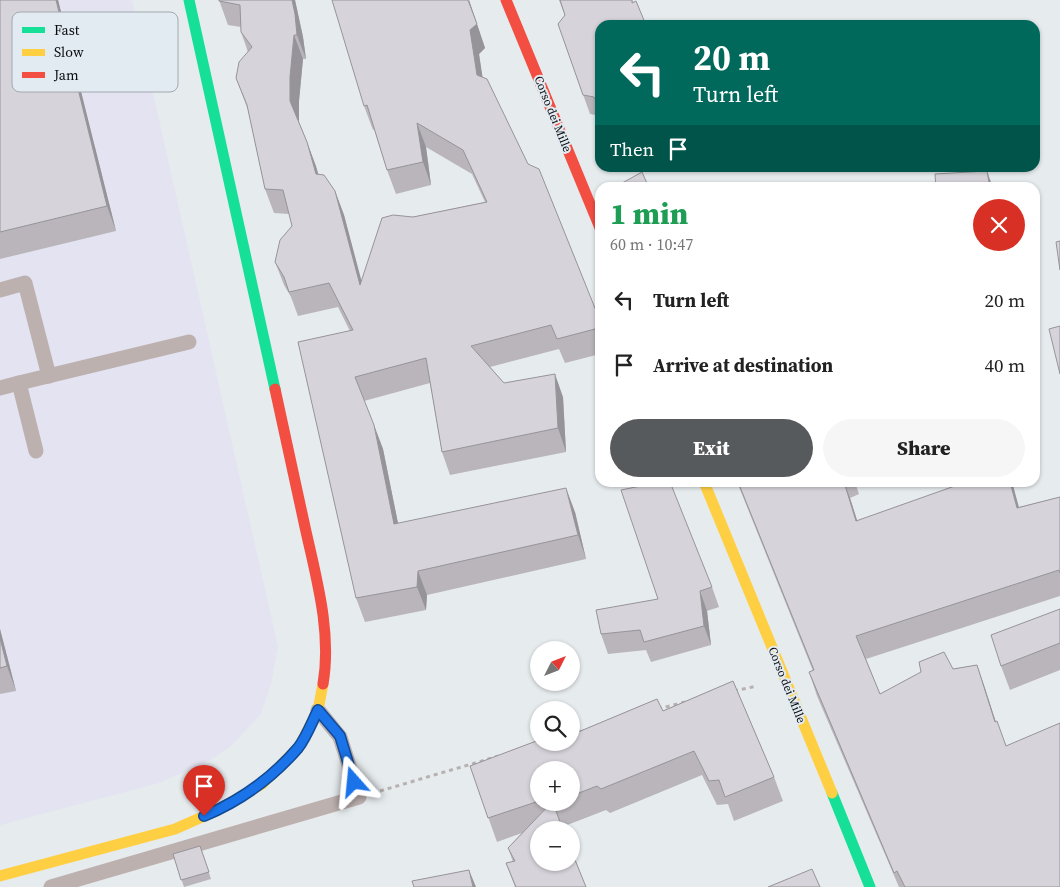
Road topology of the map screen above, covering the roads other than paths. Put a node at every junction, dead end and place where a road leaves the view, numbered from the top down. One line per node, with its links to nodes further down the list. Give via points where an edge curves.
1 (189, 0): 11 (street, via 315,573 325,631 325,671)
2 (506, 0): 3 (street, Corso dei Mille)
3 (595, 216)
4 (0, 290): 6 (lane, via 25,283)
5 (189, 342): 6 (lane)
6 (49, 376): 7 (lane)
7 (19, 383): 8 (lane); 9 (lane)
8 (0, 388)
9 (36, 451)
10 (706, 487): 14 (street, Corso dei Mille)
11 (318, 710): 12 (street, via 299,747 262,784 218,810 175,829); 13 (lane, via 340,736 359,797)
12 (0, 876)
13 (51, 887)
14 (870, 887)

